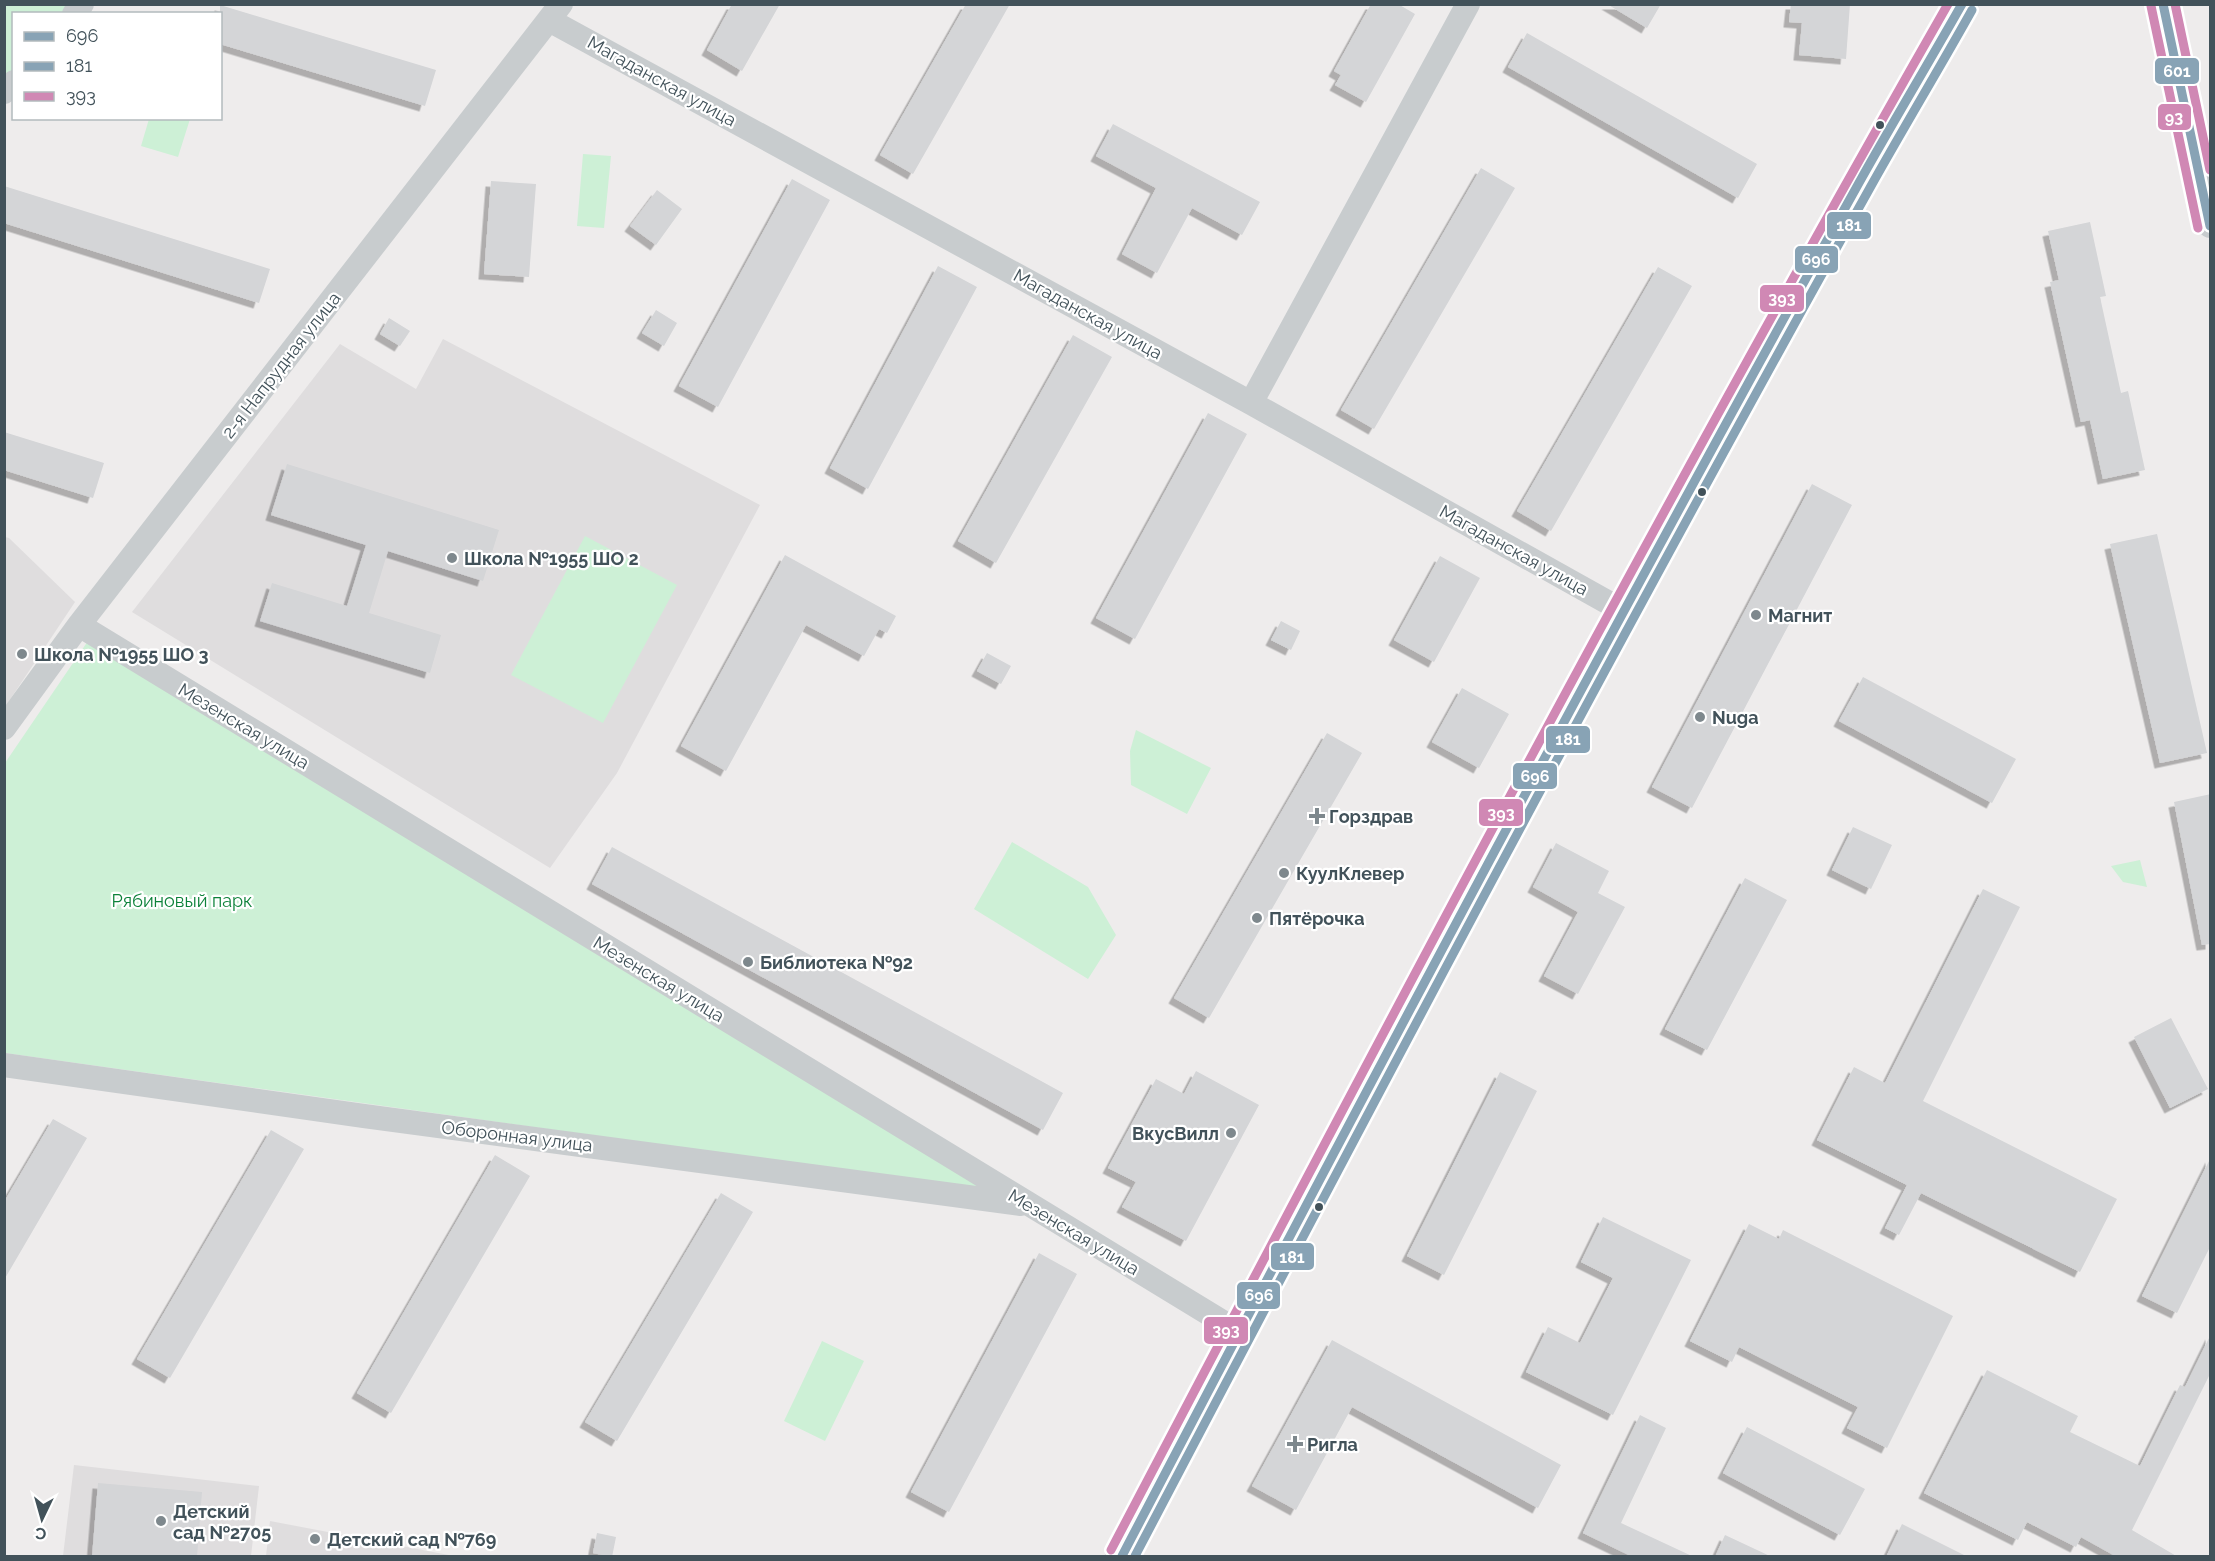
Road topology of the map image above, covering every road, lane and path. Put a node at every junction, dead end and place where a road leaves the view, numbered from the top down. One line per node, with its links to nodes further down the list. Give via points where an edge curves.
1 (1468, 4): 6 (street)
2 (1962, 4): 7 (main road, via 1862,178)
3 (2163, 4): 5 (street)
4 (555, 12): 6 (street, Магаданская улица); 8 (street, 2-я Напрудная улица)
5 (2211, 226)
6 (1251, 403): 7 (street, Магаданская улица)
7 (1625, 612): 12 (main road)
8 (79, 625): 9 (street, 2-я Напрудная улица); 11 (street, Мезенская улица)
9 (4, 728)
10 (4, 1065): 11 (street, Оборонная улица)
11 (1030, 1205): 12 (street, Мезенская улица)
12 (1239, 1332): 13 (main road)
13 (1122, 1557)

